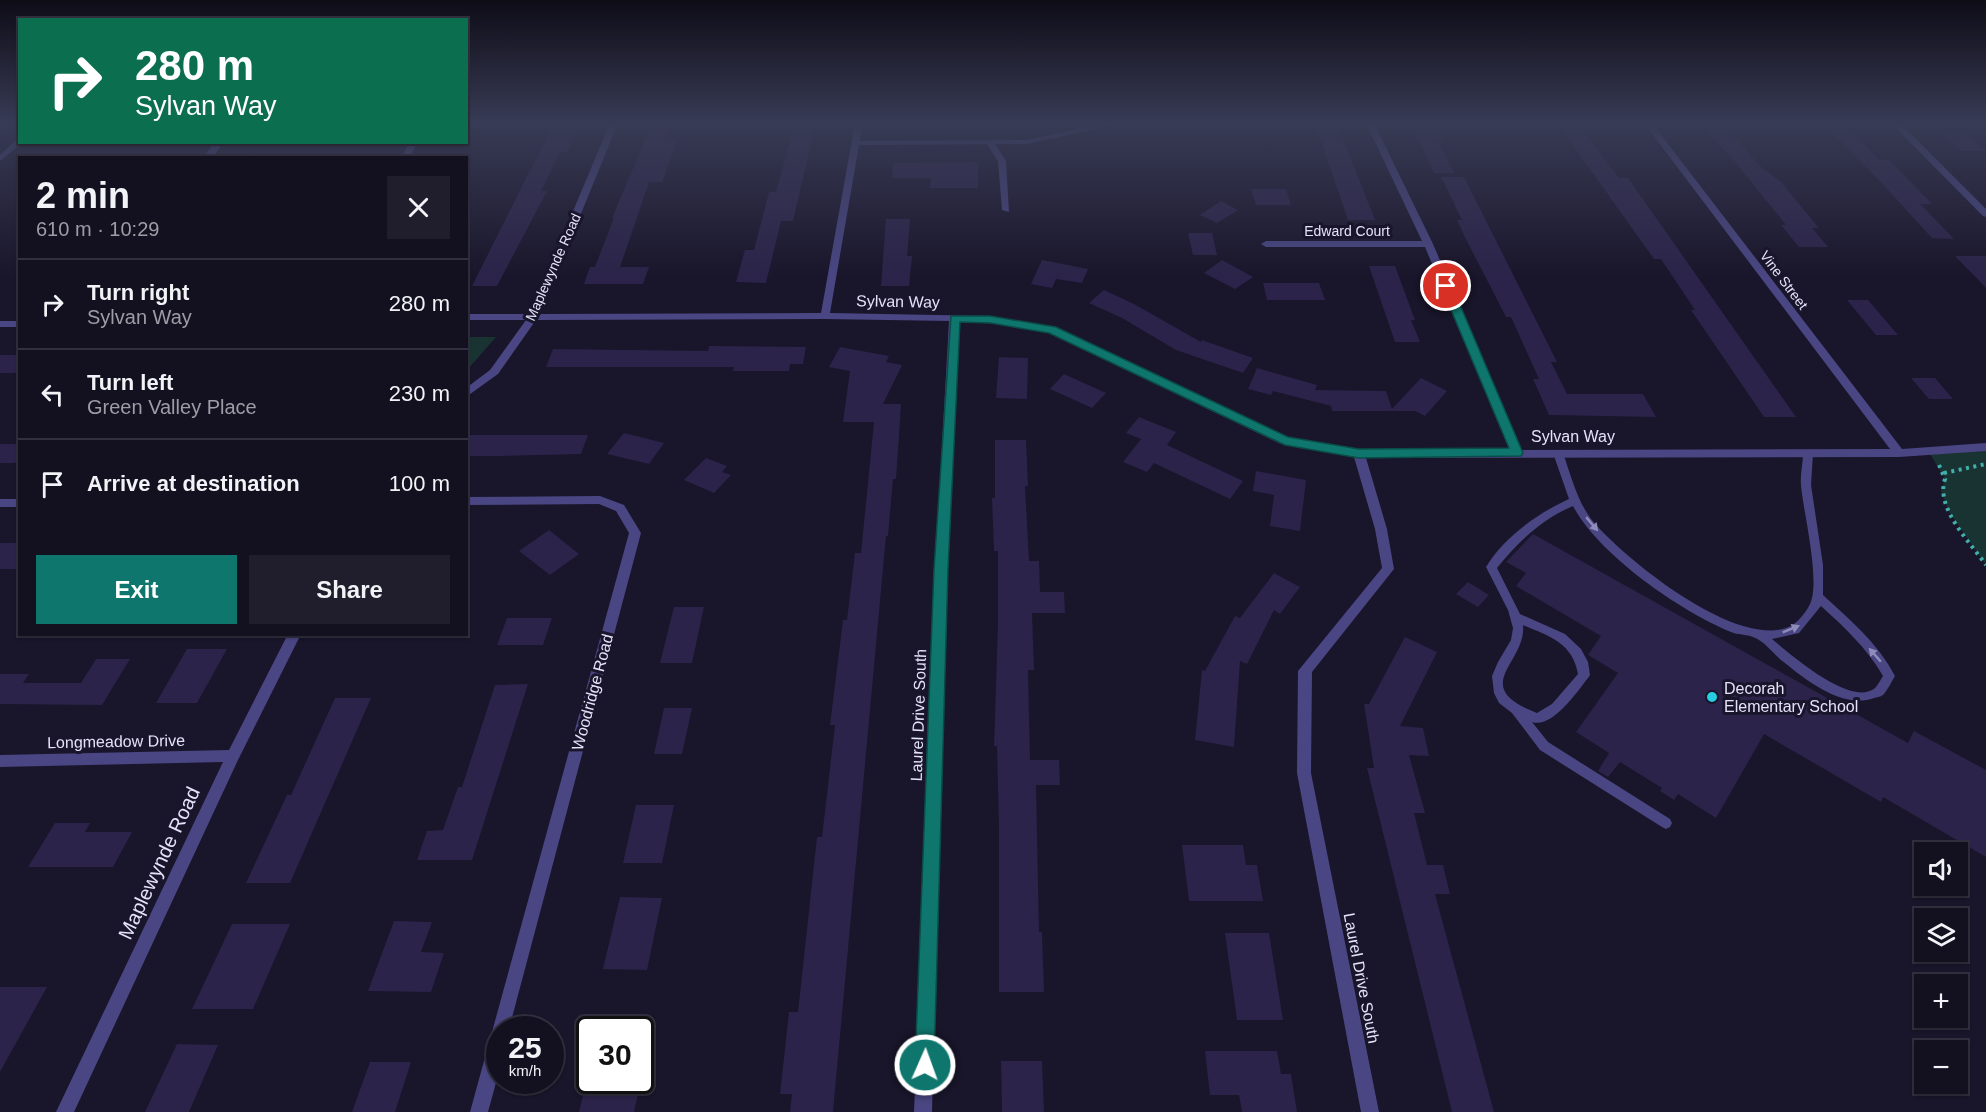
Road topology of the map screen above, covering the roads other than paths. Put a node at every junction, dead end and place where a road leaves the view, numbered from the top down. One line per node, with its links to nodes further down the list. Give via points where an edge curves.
1 (592, 175): 12 (street, Maplewynde Road)
2 (849, 175): 13 (street)
3 (1003, 175): 7 (lane)
4 (1395, 175): 10 (street)
5 (1687, 175): 22 (street, Vine Street)
6 (1947, 175): 8 (street)
7 (1006, 210)
8 (1986, 214)
9 (1266, 244): 10 (street, Edward Court)
10 (1428, 244): 19 (street)
11 (468, 316): 12 (street, Sylvan Way)
12 (534, 316): 13 (street, Sylvan Way); 17 (street, Maplewynde Road, via 495,372)
13 (825, 316): 14 (street, Sylvan Way)
14 (954, 319): 23 (street, Sylvan Way, via 990,319 1052,330 1285,441); 40 (street, Laurel Drive South, via 941,569)
15 (0, 324): 16 (street)
16 (18, 324)
17 (468, 392)
18 (1986, 447): 22 (street, Sylvan Way)
19 (1517, 453): 20 (street, Sylvan Way); 23 (street, Sylvan Way)
20 (1558, 453): 21 (street, Sylvan Way); 24 (lane)
21 (1808, 453): 22 (street, Sylvan Way); 28 (lane, via 1806,483 1819,582)
22 (1899, 453)
23 (1359, 454): 41 (street, Laurel Drive South, via 1388,569 1305,670 1304,773)
24 (1576, 500): 29 (lane, via 1536,522 1491,567); 31 (lane, one-way to 31, via 1588,522 1656,583 1704,614)
25 (468, 501): 36 (street, Woodridge Road, via 600,500 620,508 635,533)
26 (0, 503): 27 (street)
27 (18, 503)
28 (1817, 596): 31 (lane, one-way to 28, via 1788,632 1804,624 1816,606); 31 (lane, one-way to 28, via 1823,686 1858,697 1875,695 1885,688 1889,676 1882,663)
29 (1516, 617): 32 (lane, via 1519,634 1498,676 1500,697); 32 (lane, via 1571,643 1584,660 1584,675 1556,708 1538,718)
30 (294, 636): 33 (street, Maplewynde Road)
31 (1761, 636)
32 (1517, 712): 35 (lane, via 1544,746)
33 (232, 756): 34 (street, Longmeadow Drive); 38 (street, Maplewynde Road)
34 (0, 761)
35 (1666, 823)
36 (505, 1016)
37 (486, 1087): 39 (street)
38 (64, 1112)
39 (479, 1112)
40 (923, 1112)
41 (1370, 1112)

